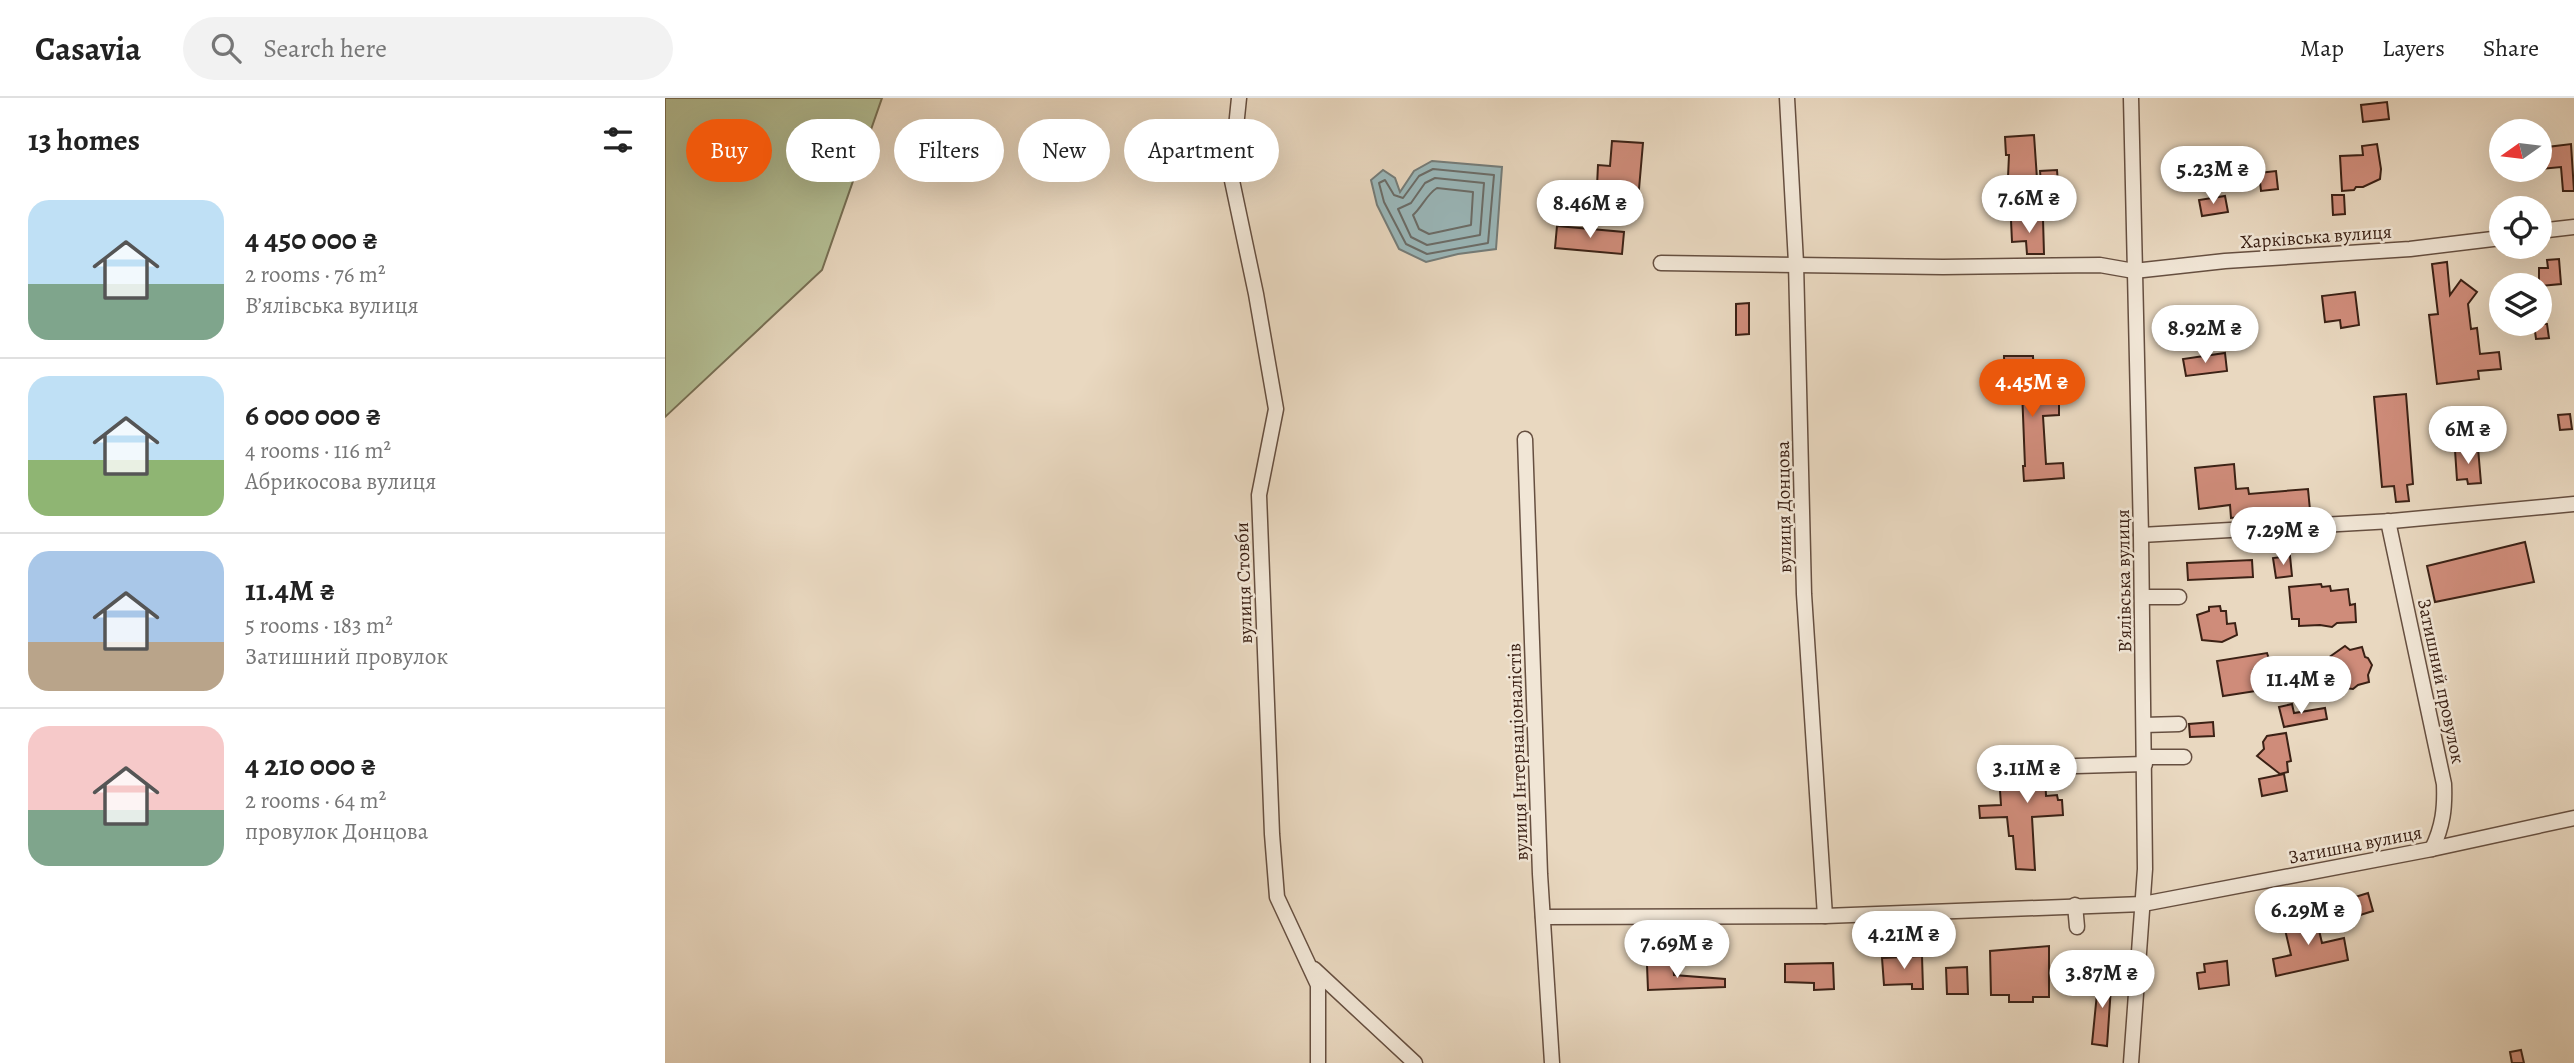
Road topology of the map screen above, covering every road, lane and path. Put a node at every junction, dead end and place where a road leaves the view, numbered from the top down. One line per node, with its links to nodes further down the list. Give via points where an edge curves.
1 (1238, 98): 28 (street, вулиця Стовби, via 1231,176 1276,409 1259,495 1276,885 1277,897)
2 (1787, 98): 8 (street, вулиця Донцова)
3 (2131, 98): 9 (street, В’ялівська вулиця)
4 (2574, 227): 5 (street)
5 (2552, 230)
6 (2489, 239): 9 (street, Харківська вулиця)
7 (1661, 263): 8 (street, Харківська вулиця)
8 (1796, 263): 9 (street, Харківська вулиця, via 2100,265); 25 (street, вулиця Донцова, via 1804,594)
9 (2134, 271): 13 (street, В’ялівська вулиця)
10 (1525, 439): 26 (street, вулиця Інтернаціоналістів)
11 (2574, 504): 12 (street)
12 (2388, 521): 13 (street); 22 (street, Затишний провулок, via 2444,784 2443,819)
13 (2141, 535): 14 (street, В’ялівська вулиця)
14 (2142, 597): 15 (street); 17 (street, В’ялівська вулиця)
15 (2179, 597)
16 (2179, 724): 17 (street)
17 (2144, 725): 19 (street, В’ялівська вулиця)
18 (2183, 757): 19 (street)
19 (2145, 760): 20 (street); 23 (street, В’ялівська вулиця)
20 (2076, 766)
21 (2574, 818): 22 (street, Затишна вулиця)
22 (2432, 849): 23 (street, Затишна вулиця)
23 (2143, 904): 24 (street, Затишна вулиця); 32 (street, В’ялівська вулиця)
24 (2075, 905): 25 (street, Затишна вулиця); 27 (street)
25 (1825, 916): 26 (street, Затишна вулиця)
26 (1543, 917): 31 (street, вулиця Інтернаціоналістів)
27 (2077, 926)
28 (1308, 963): 29 (street, вулиця Стовби, via 1318,985); 30 (street)
29 (1318, 1063)
30 (1415, 1063)
31 (1552, 1063)
32 (2131, 1063)

